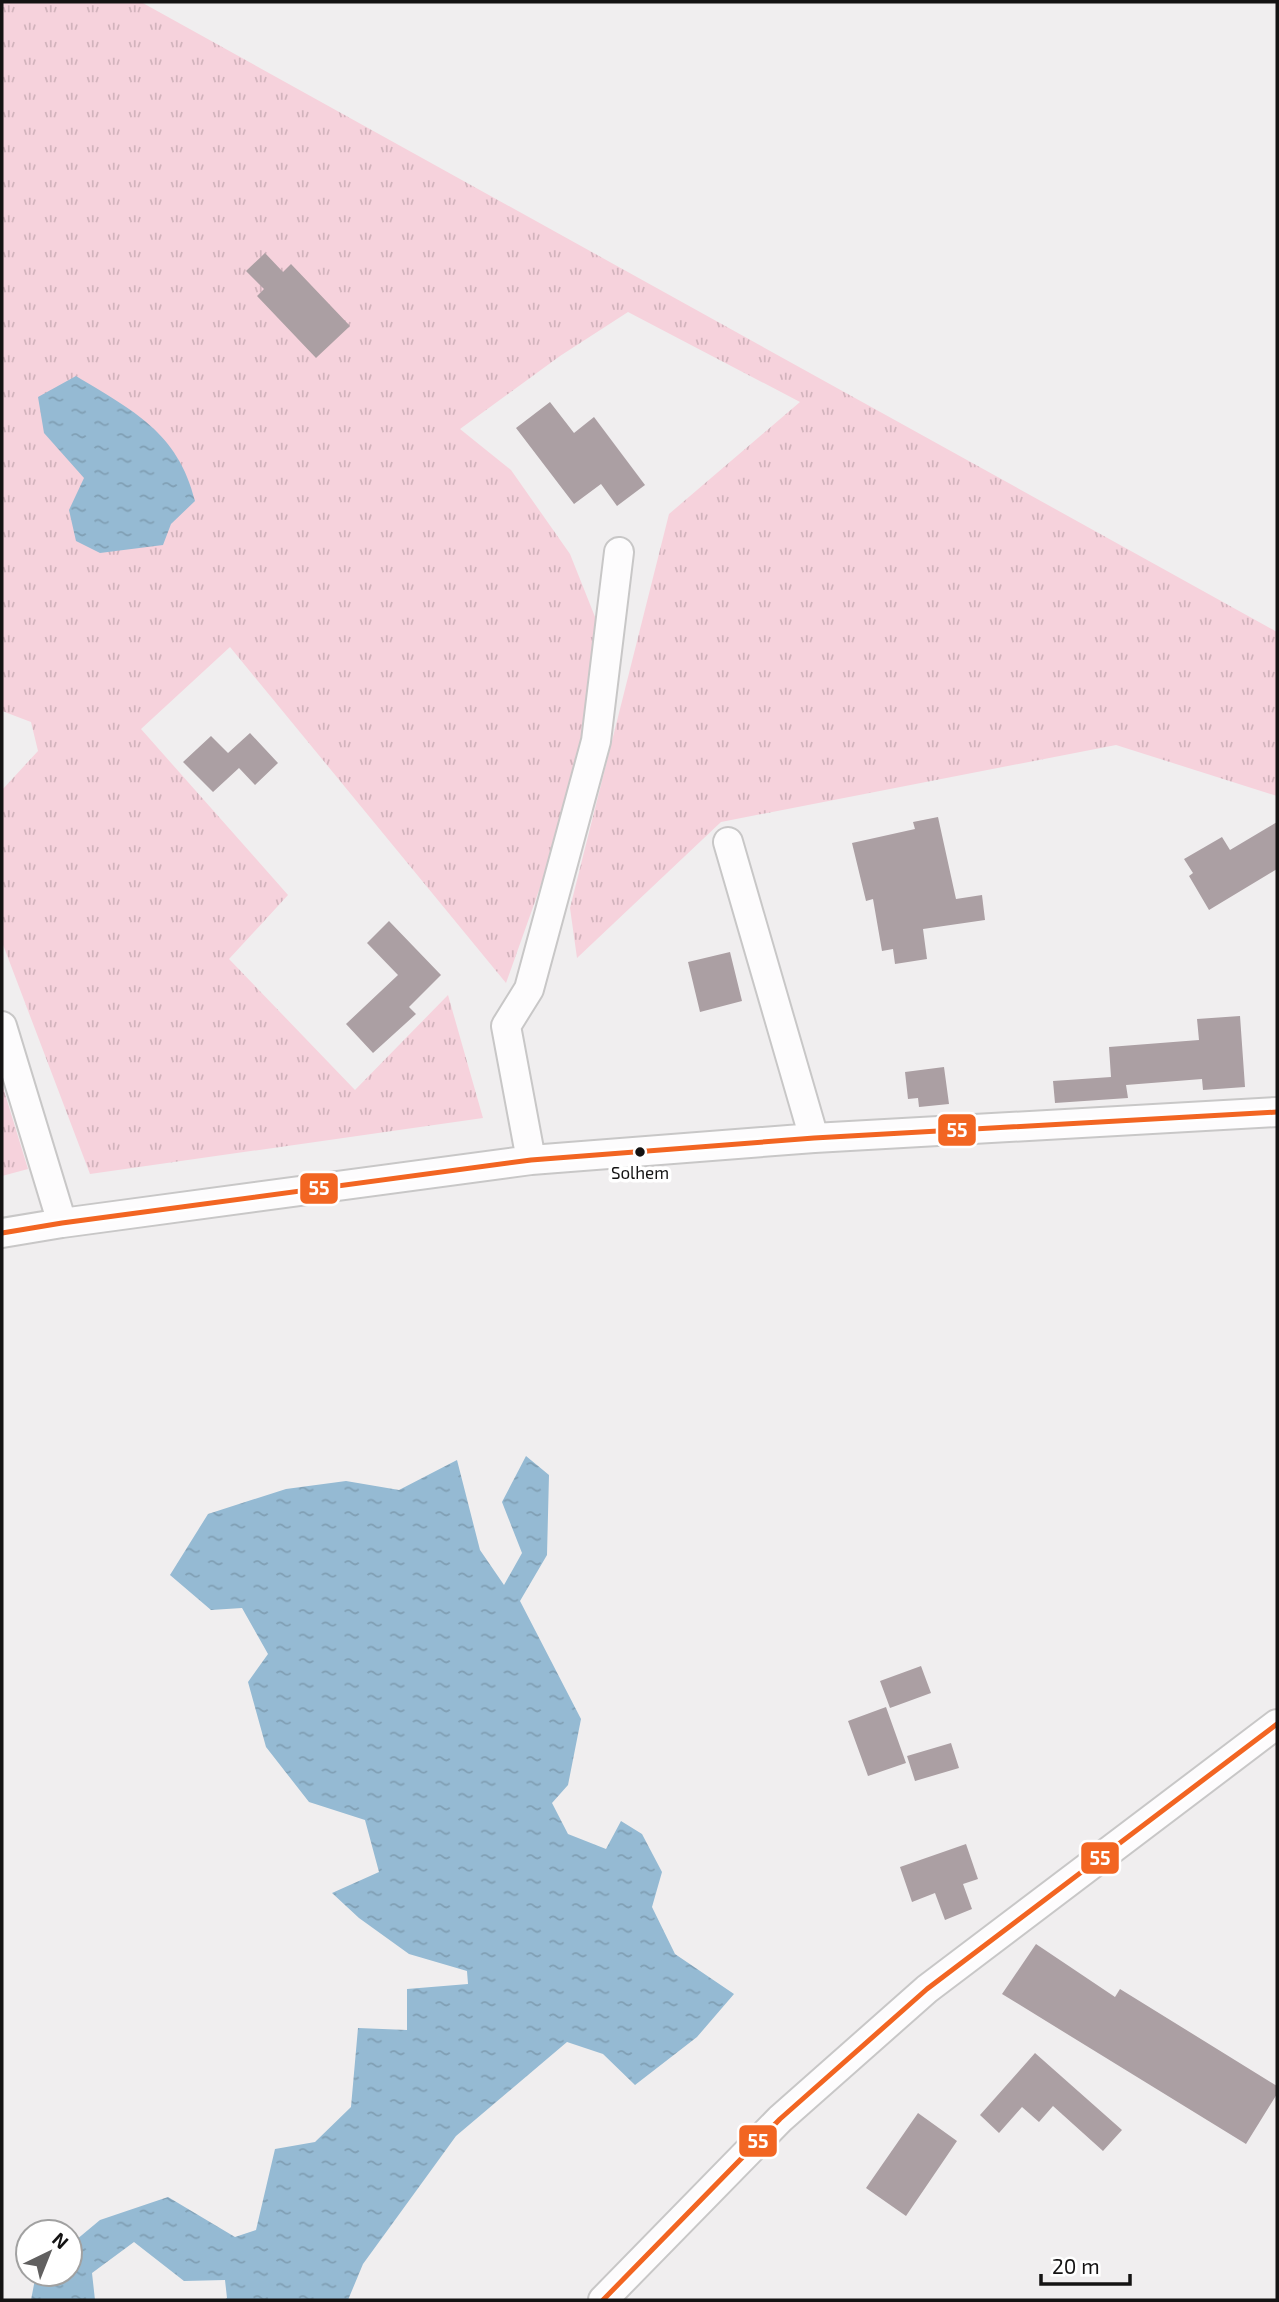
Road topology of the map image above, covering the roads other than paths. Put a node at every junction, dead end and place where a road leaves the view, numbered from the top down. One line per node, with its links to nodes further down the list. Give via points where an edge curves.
1 (619, 552): 6 (street, via 596,741 529,989 506,1026)
2 (728, 842): 5 (street)
3 (2, 1026): 7 (street)
4 (1277, 1112): 5 (street)
5 (814, 1138): 6 (street)
6 (531, 1160): 7 (street)
7 (62, 1223): 8 (street)
8 (2, 1233)
9 (1277, 1724): 10 (street, via 928,1989 780,2119)
10 (603, 2300)

